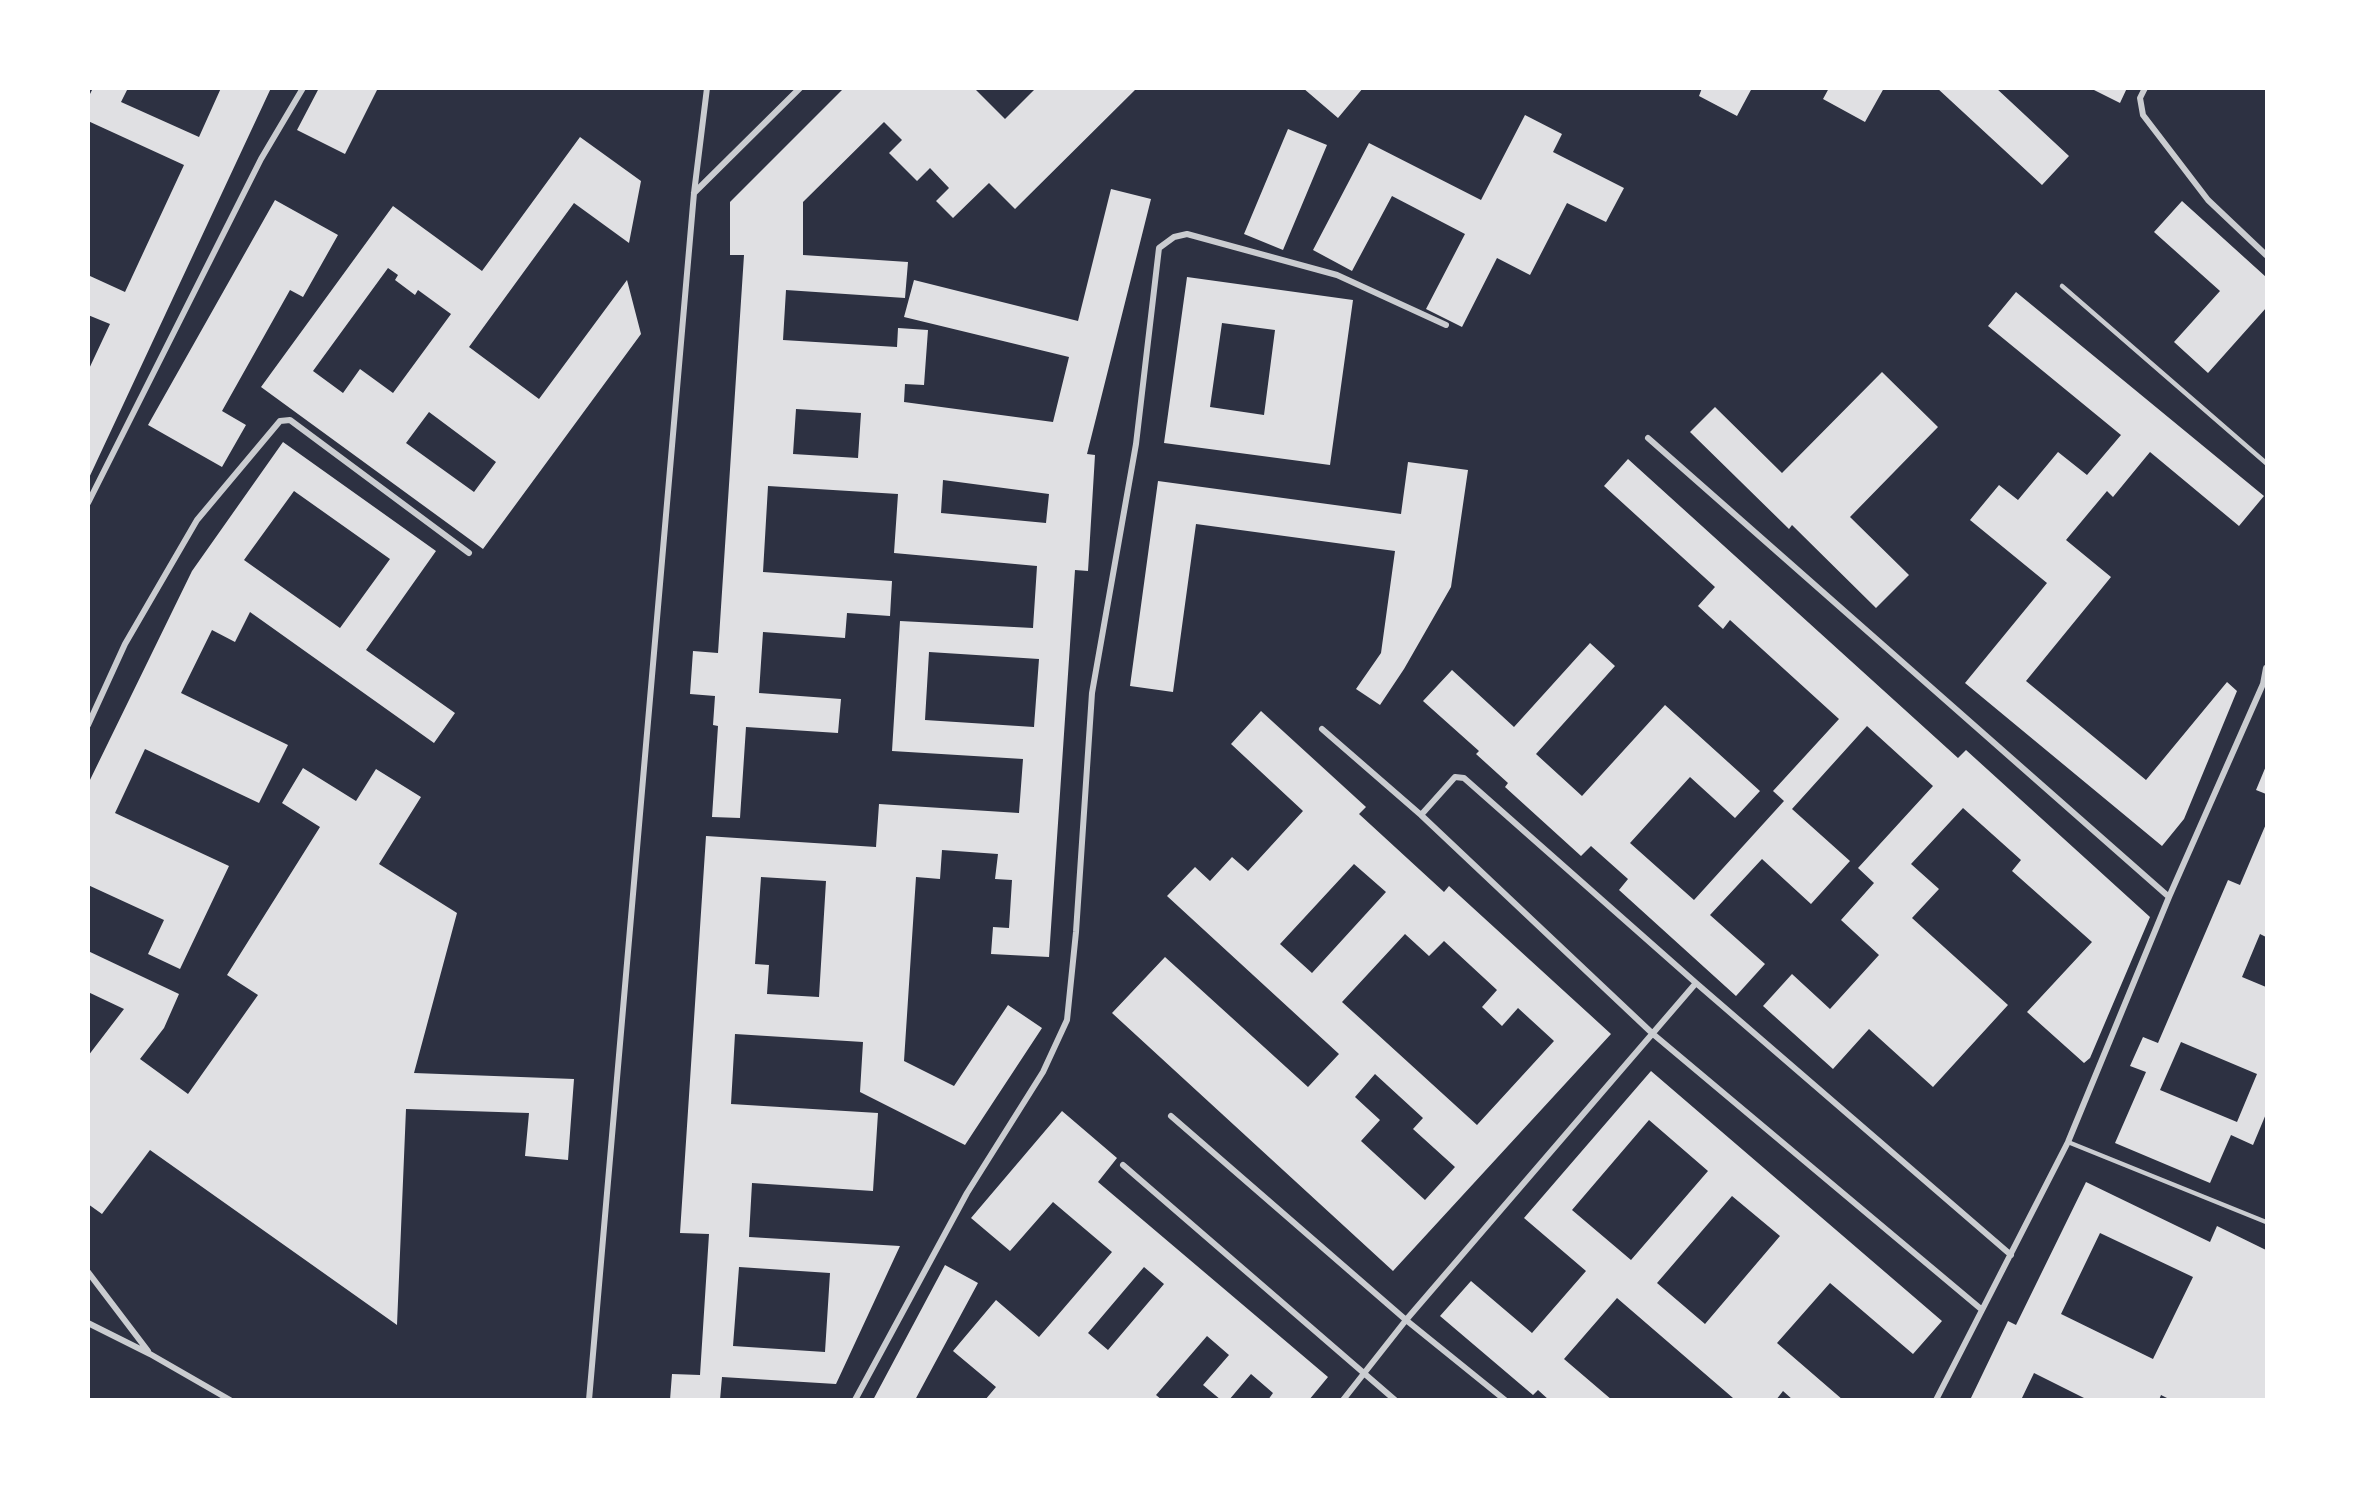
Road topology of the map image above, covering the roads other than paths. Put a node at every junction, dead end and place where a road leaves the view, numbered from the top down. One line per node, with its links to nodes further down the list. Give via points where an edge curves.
1 (303, 88): 11 (street, via 261,159)
2 (707, 88): 5 (street)
3 (800, 88): 5 (street)
4 (2145, 88): 6 (street, via 2140,99 2143,115 2208,200)
5 (694, 193): 32 (street)
6 (2266, 255)
7 (2062, 286): 10 (lane)
8 (1446, 325): 33 (street, via 1337,275 1188,234 1174,237 1159,248 1136,444 1092,693 1067,1020 1043,1072 968,1193)
9 (1647, 438): 17 (street)
10 (2266, 463)
11 (88, 503)
12 (469, 553): 14 (street, via 290,420 280,421 196,520 125,644)
13 (2266, 668): 17 (street, via 2263,684)
14 (88, 725)
15 (1322, 729): 16 (street)
16 (1421, 815): 18 (street, via 1455,777 1464,778); 19 (street)
17 (2169, 897): 21 (street)
18 (1696, 983): 19 (street); 24 (street)
19 (1653, 1034): 26 (street); 27 (street)
20 (1171, 1116): 27 (street)
21 (2068, 1142): 23 (lane); 24 (street)
22 (1123, 1165): 30 (street)
23 (2266, 1222)
24 (2011, 1255): 26 (street)
25 (88, 1272): 29 (street)
26 (1981, 1309): 37 (street)
27 (1406, 1320): 30 (street); 36 (street)
28 (88, 1323): 29 (street)
29 (150, 1353): 31 (street)
30 (1364, 1373): 34 (street); 35 (street)
31 (230, 1400)
32 (589, 1400)
33 (855, 1400)
34 (1343, 1400)
35 (1395, 1400)
36 (1505, 1400)
37 (1936, 1400)

